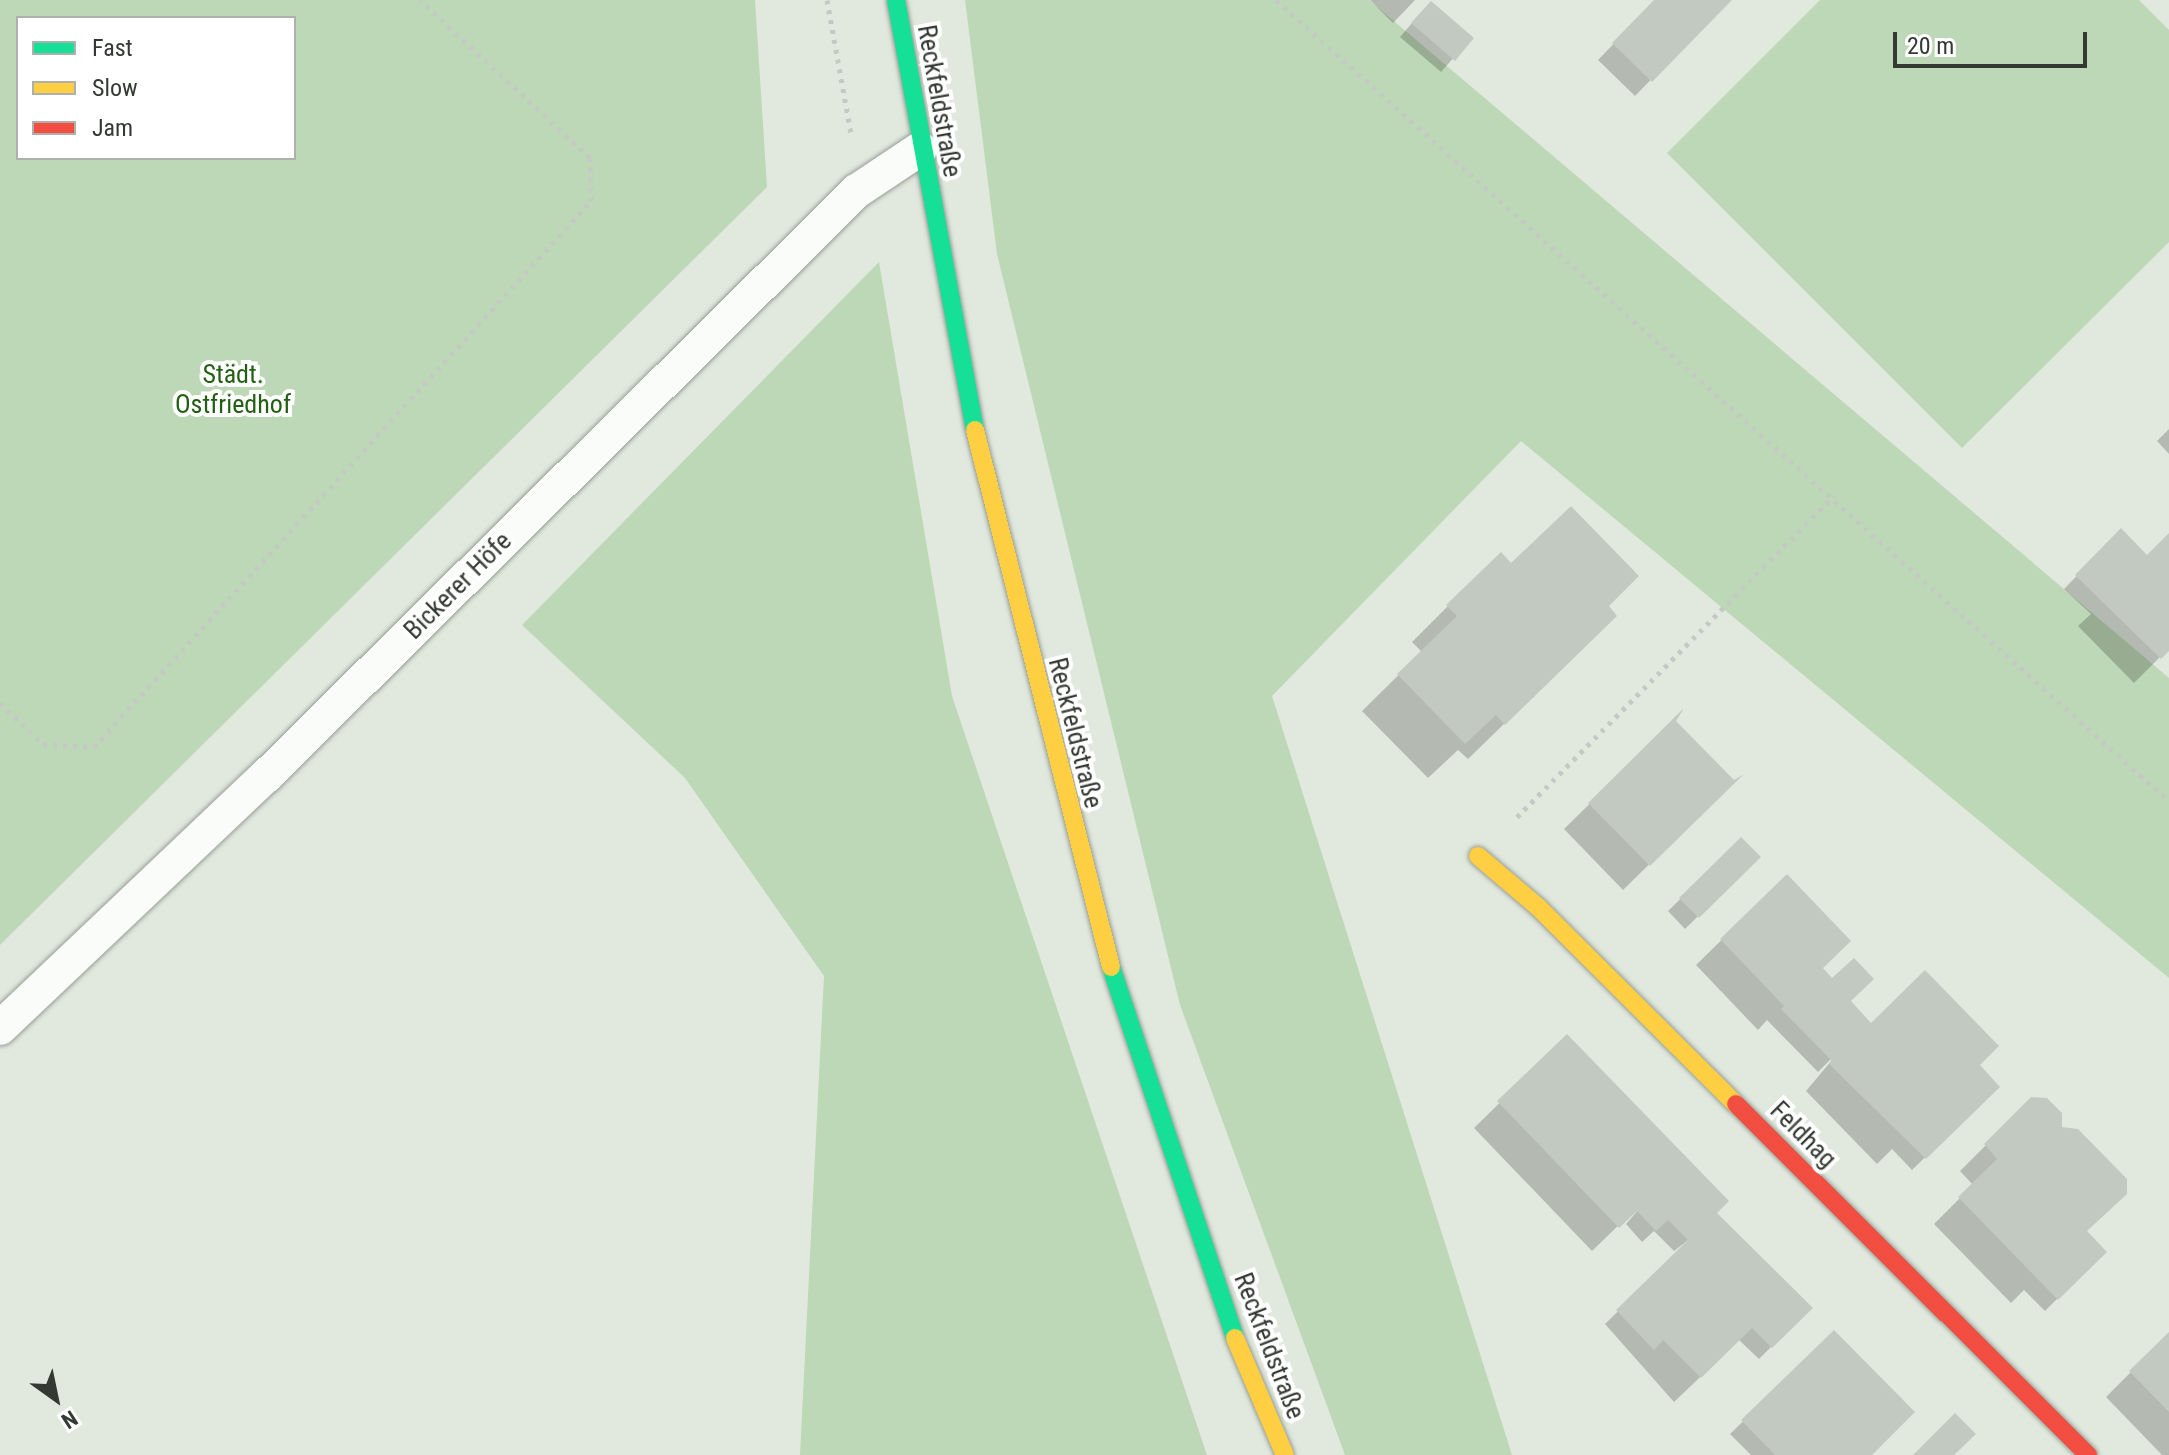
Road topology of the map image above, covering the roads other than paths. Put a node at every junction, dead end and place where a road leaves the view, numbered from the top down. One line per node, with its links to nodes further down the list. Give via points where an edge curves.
1 (896, 0): 2 (street, Reckfeldstraße)
2 (920, 149): 4 (lane, Bickerer Höfe, via 857,191 266,776); 5 (street, Reckfeldstraße, via 979,453 1094,917 1238,1348)
3 (1478, 856): 6 (street, Feldhag, via 1539,908)
4 (0, 1028)
5 (1285, 1455)
6 (2088, 1455)

